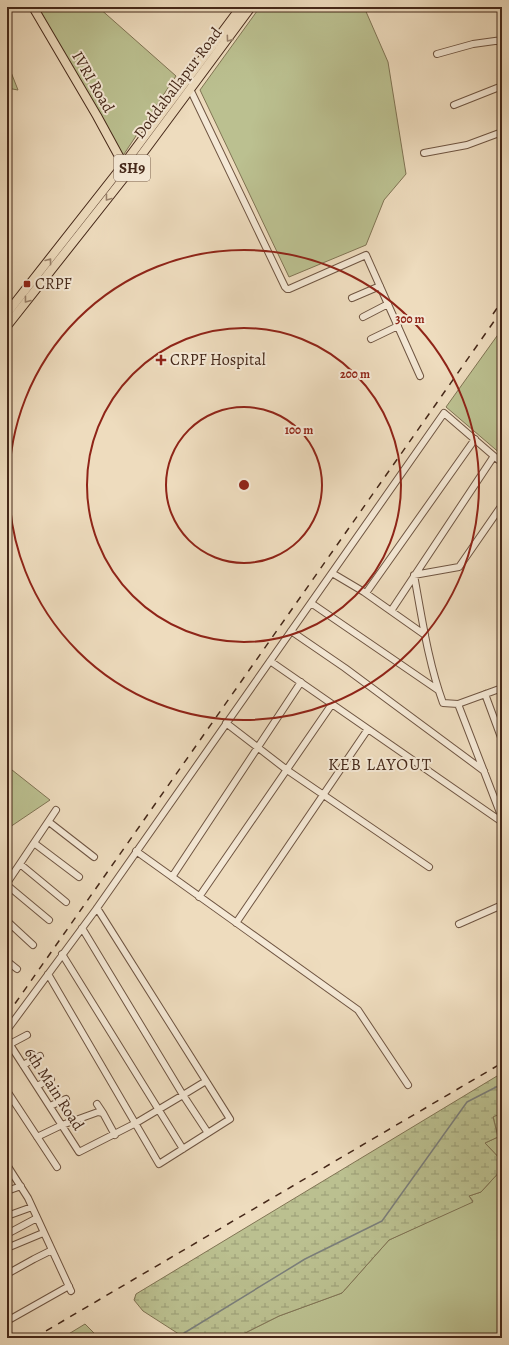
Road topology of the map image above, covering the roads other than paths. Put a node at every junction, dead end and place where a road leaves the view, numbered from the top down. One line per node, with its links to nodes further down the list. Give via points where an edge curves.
1 (33, 7): 12 (main road, IVRI Road)
2 (241, 7): 12 (main road, Doddaballapur Road / SH9)
3 (252, 7): 8 (main road, Doddaballapur Road / SH9, one-way to 8)
4 (501, 40): 5 (street); 6 (street)
5 (502, 51)
6 (437, 54)
7 (502, 86): 9 (street)
8 (190, 89): 12 (main road, Doddaballapur Road / SH9); 13 (street, via 287,289 366,255)
9 (454, 105)
10 (502, 132): 11 (street, via 467,145)
11 (424, 153)
12 (128, 167): 16 (main road, Doddaballapur Road / SH9, one-way to 12); 18 (main road, Doddaballapur Road / SH9, one-way to 18)
13 (380, 286): 14 (street); 15 (street)
14 (352, 298)
15 (388, 304): 17 (street); 19 (street)
16 (7, 313)
17 (363, 317)
18 (7, 326)
19 (398, 326): 20 (street); 21 (street)
20 (371, 339)
21 (420, 376)
22 (474, 439): 23 (street); 26 (street, via 444,413); 28 (street)
23 (494, 456): 24 (street); 27 (street)
24 (502, 463)
25 (502, 505): 27 (street, via 459,567)
26 (332, 573): 28 (street); 29 (street)
27 (414, 575): 30 (street); 32 (street)
28 (366, 593): 30 (street)
29 (311, 603): 31 (street); 36 (street)
30 (391, 610): 32 (street)
31 (291, 631): 33 (street); 45 (street)
32 (425, 635): 36 (street)
33 (270, 661): 34 (street); 40 (street)
34 (301, 682): 38 (street); 43 (street)
35 (502, 688): 37 (street)
36 (438, 690): 39 (street, via 442,703)
37 (485, 694): 39 (street); 42 (street)
38 (332, 704): 41 (street); 44 (street)
39 (458, 704): 45 (street)
40 (226, 723): 43 (street); 52 (street)
41 (368, 729): 46 (street); 50 (street)
42 (502, 740)
43 (257, 748): 44 (street); 56 (street)
44 (287, 770): 46 (street); 59 (street)
45 (484, 771): 48 (street)
46 (324, 794): 55 (street); 65 (street)
47 (56, 810): 49 (street)
48 (502, 818)
49 (49, 822): 51 (street); 53 (street)
50 (502, 822)
51 (34, 844): 54 (street); 57 (street)
52 (136, 851): 56 (street); 62 (street)
53 (94, 857)
54 (20, 864): 58 (street); 60 (street)
55 (429, 867)
56 (172, 877): 59 (street)
57 (79, 878)
58 (7, 884): 63 (street)
59 (199, 896): 65 (street)
60 (66, 902)
61 (502, 905): 66 (street)
62 (97, 908): 67 (street); 79 (street)
63 (49, 920)
64 (7, 921): 68 (street)
65 (236, 923): 80 (street, via 358,1010)
66 (459, 924)
67 (82, 928): 69 (street); 83 (street)
68 (33, 945)
69 (62, 954): 72 (street); 87 (street)
70 (7, 961): 71 (street)
71 (17, 969)
72 (48, 974): 73 (street); 89 (street)
73 (7, 1030)
74 (27, 1035): 75 (street)
75 (8, 1042): 77 (street, 6th Main Road)
76 (40, 1056): 77 (street)
77 (23, 1065): 81 (street, 6th Main Road)
78 (51, 1079): 81 (street)
79 (206, 1081): 83 (street); 91 (street, via 230,1119)
80 (408, 1085)
81 (36, 1086): 86 (street, 6th Main Road)
82 (7, 1091): 93 (street)
83 (183, 1095): 87 (street); 91 (street)
84 (66, 1099): 86 (street)
85 (97, 1104): 88 (street)
86 (50, 1106): 90 (street, 6th Main Road)
87 (160, 1110): 89 (street); 94 (street)
88 (103, 1113): 90 (street, via 98,1112); 92 (street)
89 (136, 1123): 92 (street); 94 (street, via 159,1164)
90 (62, 1125): 92 (street, 6th Main Road, via 79,1152); 93 (street)
91 (208, 1134): 94 (street)
92 (115, 1135)
93 (37, 1137): 96 (street)
94 (183, 1149)
95 (7, 1165): 97 (street)
96 (57, 1167)
97 (21, 1186): 98 (street); 99 (street)
98 (7, 1191)
99 (32, 1207): 100 (street); 101 (street)
100 (7, 1216)
101 (37, 1218): 102 (street); 103 (street)
102 (43, 1233): 104 (street); 105 (street)
103 (7, 1234)
104 (7, 1248)
105 (52, 1250): 106 (street); 107 (street, via 70,1288)
106 (7, 1274)
107 (7, 1321)

